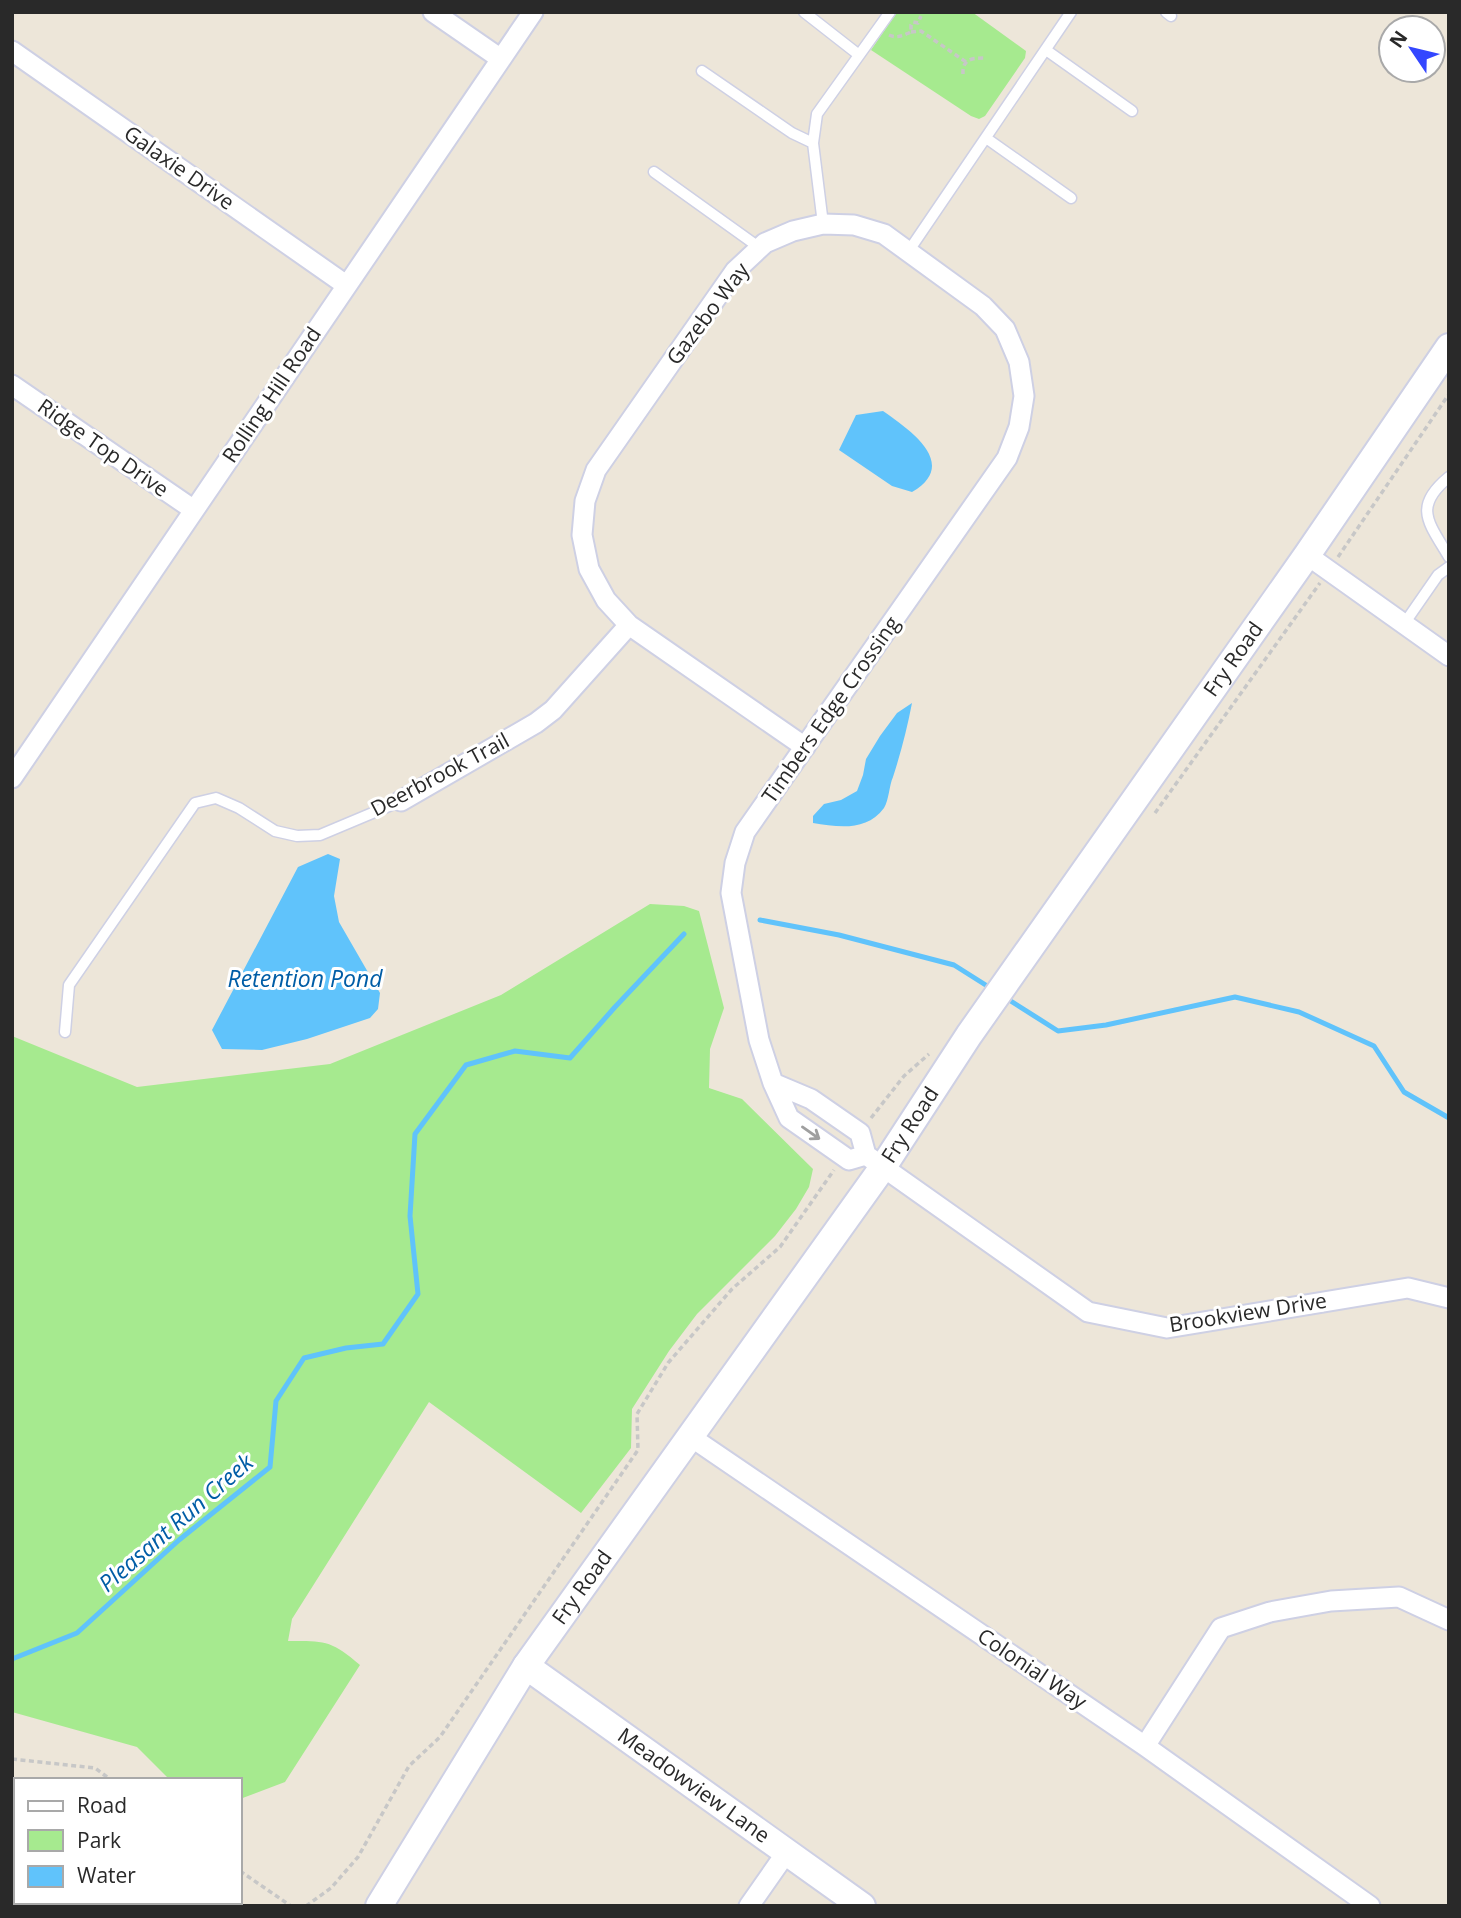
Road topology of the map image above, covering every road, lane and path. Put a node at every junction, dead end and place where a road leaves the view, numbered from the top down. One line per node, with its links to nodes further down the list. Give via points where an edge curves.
1 (433, 12): 15 (street)
2 (533, 12): 15 (street, Rolling Hill Road)
3 (804, 12): 13 (lane)
4 (890, 12): 8 (lane)
5 (1071, 12): 11 (lane)
6 (921, 16): 7 (path)
7 (918, 23): 9 (path); 10 (path, via 913,22)
8 (877, 30): 10 (path, via 893,37); 13 (lane)
9 (919, 30): 10 (path); 16 (path)
10 (911, 32)
11 (1046, 50): 19 (lane); 20 (lane)
12 (12, 51): 27 (street, Galaxie Drive)
13 (859, 55): 21 (lane, via 817,114)
14 (985, 58): 16 (path)
15 (501, 59): 27 (street, Rolling Hill Road)
16 (966, 62): 18 (path)
17 (702, 71): 21 (lane)
18 (963, 74)
19 (1132, 111)
20 (986, 138): 23 (lane); 26 (lane)
21 (813, 143): 24 (lane)
22 (654, 172): 25 (lane)
23 (1071, 198)
24 (822, 224): 25 (street, Gazebo Way, via 793,231); 26 (street, Gazebo Way, via 854,225 884,234)
25 (760, 248): 39 (street, Gazebo Way, via 735,271 596,470 582,535 589,569 606,600)
26 (908, 252): 29 (street, Gazebo Way, via 983,306 1005,329)
27 (346, 285): 33 (street, Rolling Hill Road)
28 (1449, 347): 34 (street, Fry Road)
29 (1019, 362): 41 (street, Timbers Edge Crossing, via 1024,396 1007,458)
30 (12, 385): 33 (street, Ridge Top Drive)
31 (1449, 394): 37 (path)
32 (1449, 477): 35 (lane, via 1430,496 1426,510)
33 (194, 510): 42 (street, Rolling Hill Road)
34 (1307, 555): 37 (street); 50 (street, Fry Road)
35 (1449, 557)
36 (1449, 567): 38 (lane, via 1438,575)
37 (1329, 570): 38 (street); 44 (path)
38 (1404, 624): 40 (street)
39 (629, 625): 41 (street, Gazebo Way); 43 (street, Deerbrook Trail, via 537,723)
40 (1449, 656)
41 (805, 747): 47 (street, Timbers Edge Crossing, via 745,832 734,863 732,893 759,1040)
42 (12, 778)
43 (401, 800): 45 (lane, Deerbrook Trail, via 320,835 297,836 275,831 216,797 195,803 69,985)
44 (1149, 821)
45 (65, 1032)
46 (934, 1049): 48 (path, via 904,1076)
47 (773, 1083): 48 (street, via 811,1099); 49 (street, Timbers Edge Crossing, one-way to 49, via 789,1118)
48 (860, 1133): 50 (street)
49 (843, 1157): 50 (street); 61 (path, via 780,1247 732,1289 667,1363 637,1414 638,1450 440,1737 409,1766 358,1857 331,1888)
50 (875, 1161): 51 (street, Brookview Drive, via 1088,1312 1167,1328 1408,1288); 52 (street, Fry Road)
51 (1449, 1298)
52 (691, 1437): 54 (street, Fry Road); 55 (street, Colonial Way)
53 (1449, 1620): 55 (street, via 1399,1597 1331,1601 1270,1612 1221,1629)
54 (526, 1666): 58 (street, Meadowview Lane); 62 (street, Fry Road)
55 (1145, 1746): 65 (street, Colonial Way)
56 (12, 1759): 57 (path, via 95,1769)
57 (108, 1778)
58 (786, 1853): 63 (street); 64 (street, Meadowview Lane)
59 (242, 1872): 60 (path)
60 (291, 1906)
61 (306, 1906)
62 (379, 1906)
63 (749, 1906)
64 (862, 1906)
65 (1370, 1906)

